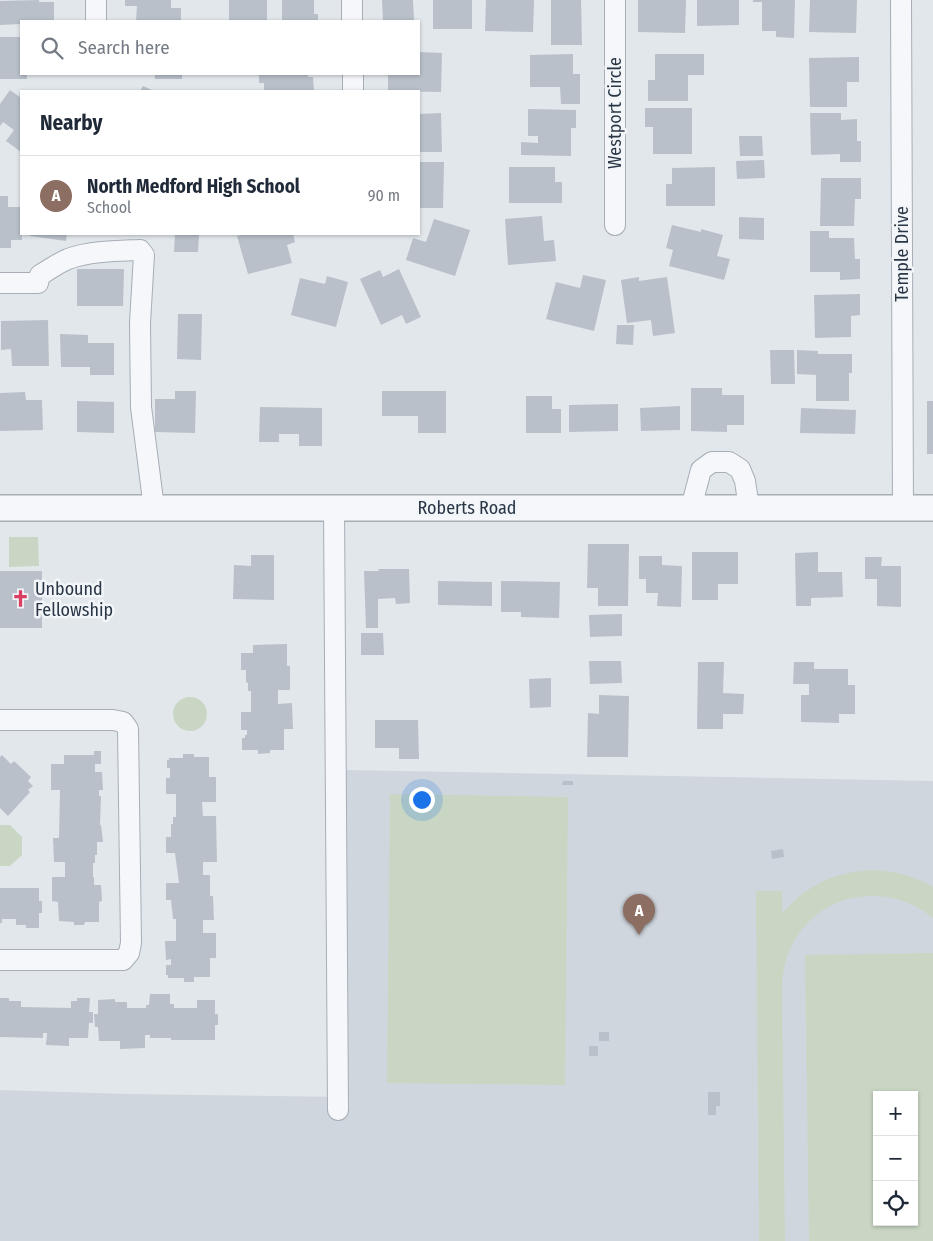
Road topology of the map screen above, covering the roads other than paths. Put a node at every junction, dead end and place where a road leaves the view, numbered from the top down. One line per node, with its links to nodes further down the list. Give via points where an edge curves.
1 (96, 0): 5 (street)
2 (352, 0): 6 (street)
3 (616, 0): 9 (street, Westport Circle)
4 (901, 0): 16 (street, Temple Drive)
5 (96, 20)
6 (352, 20)
7 (353, 75): 8 (street)
8 (353, 90)
9 (616, 225)
10 (0, 283): 12 (street, via 38,283 40,275 68,259 110,251 140,250 144,255 140,323 141,407)
11 (0, 508): 12 (street, Roberts Road)
12 (154, 508): 13 (street, Roberts Road)
13 (334, 508): 14 (street, Roberts Road); 20 (street)
14 (691, 508): 15 (street, Roberts Road); 15 (street, via 700,470 712,462 729,462 740,468)
15 (749, 508): 16 (street, Roberts Road)
16 (903, 508): 17 (street, Roberts Road)
17 (933, 508)
18 (0, 720): 19 (street, via 113,720 123,722 128,729 131,943 129,954 123,960)
19 (0, 960)
20 (338, 1110)

